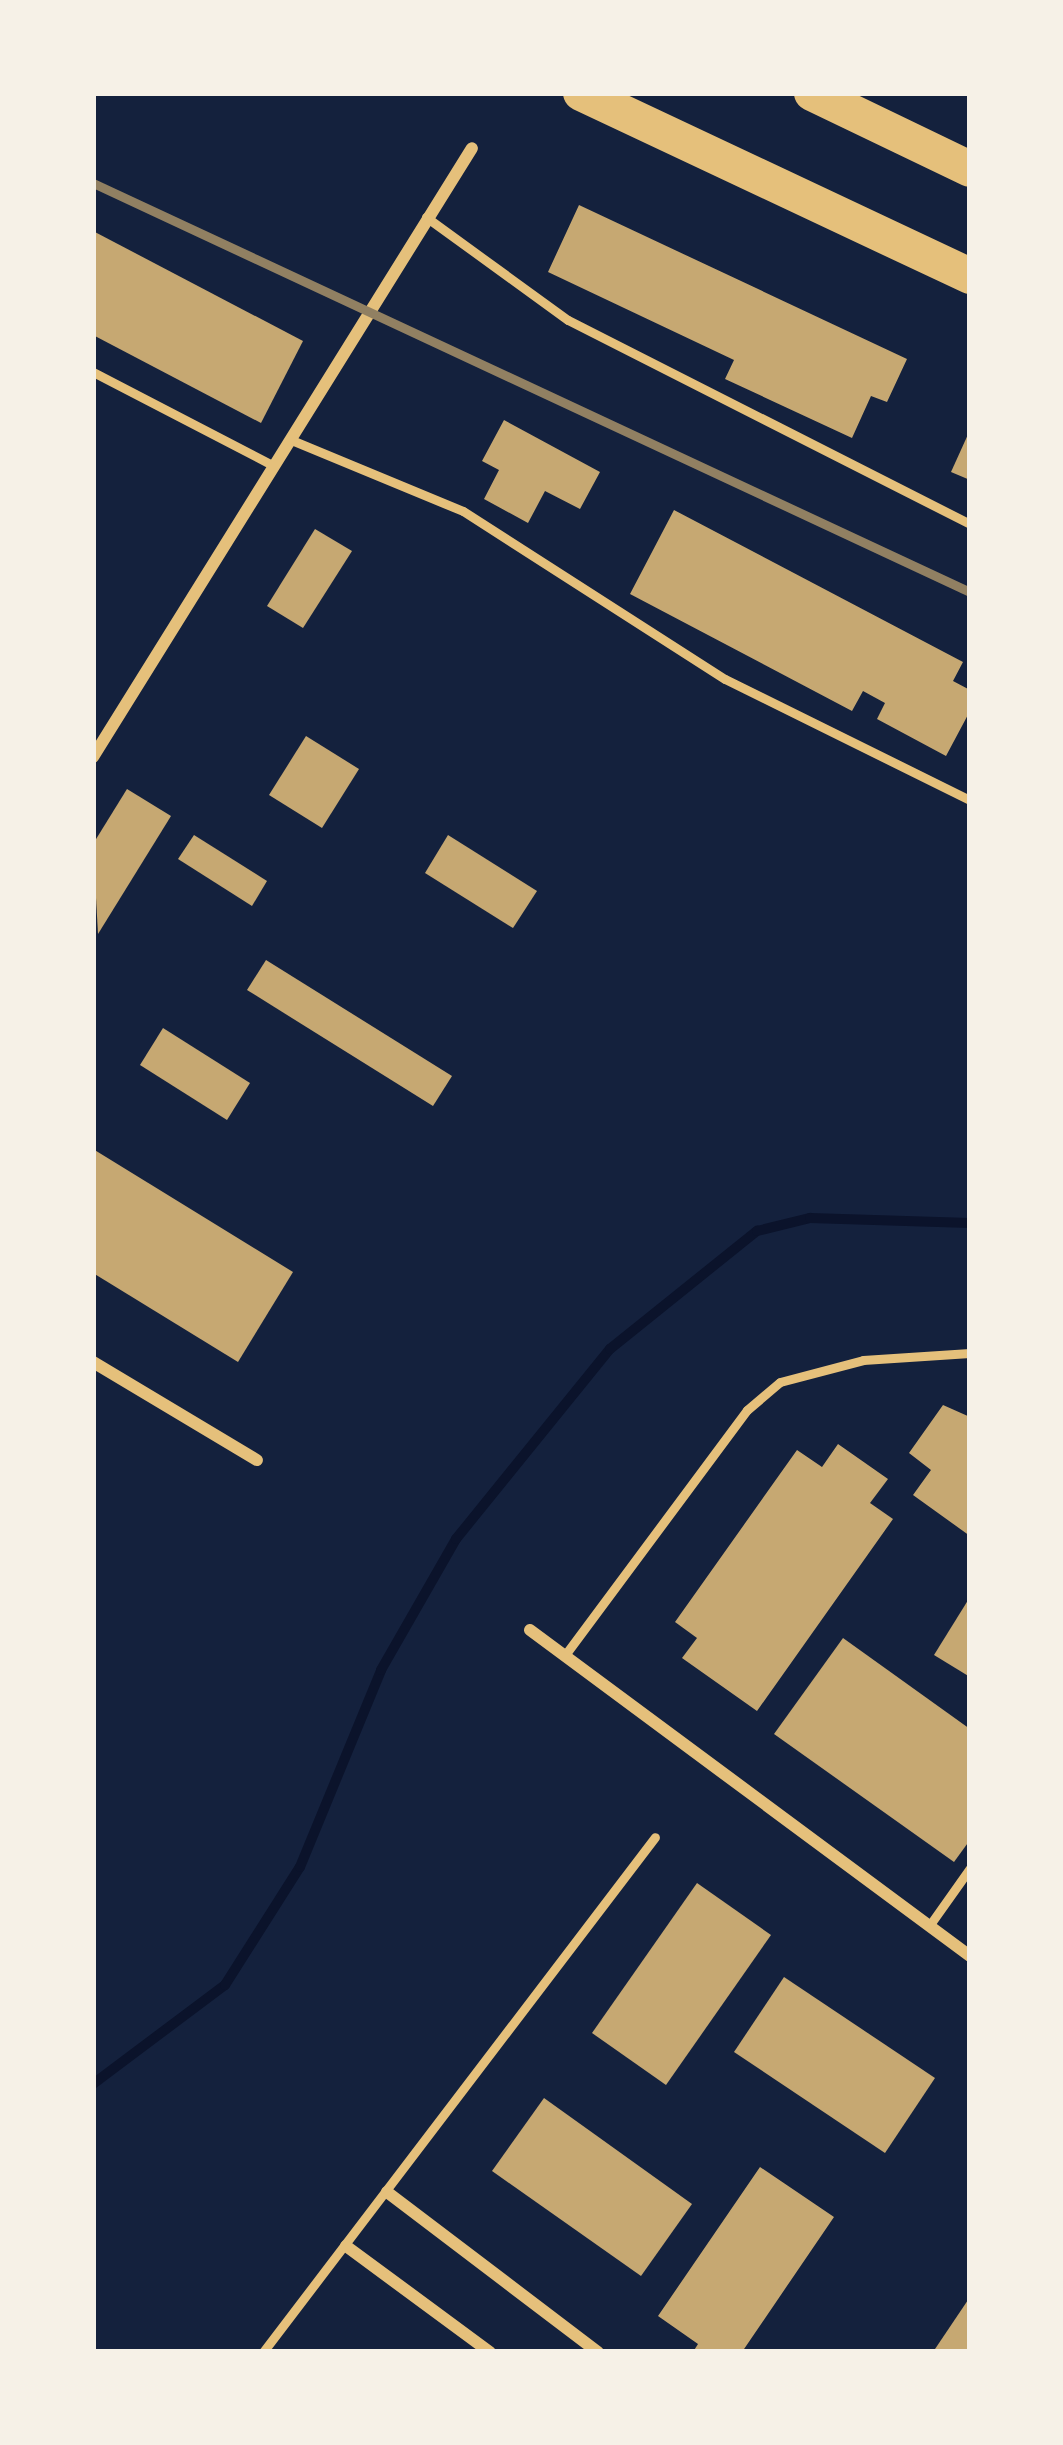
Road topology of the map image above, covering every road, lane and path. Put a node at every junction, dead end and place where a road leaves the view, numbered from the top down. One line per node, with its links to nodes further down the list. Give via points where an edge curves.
1 (581, 93): 6 (highway)
2 (812, 93): 4 (highway)
3 (472, 148): 5 (street)
4 (970, 169)
5 (426, 217): 8 (street); 10 (lane, via 568,320)
6 (970, 276)
7 (93, 372): 9 (lane)
8 (289, 440): 9 (street); 12 (lane, via 463,511 725,679)
9 (274, 466): 11 (street)
10 (970, 524)
11 (93, 757)
12 (970, 800)
13 (970, 1353): 17 (lane, via 863,1360 780,1382 747,1410)
14 (93, 1363): 15 (street)
15 (257, 1460)
16 (530, 1630): 17 (street)
17 (565, 1655): 20 (street)
18 (655, 1837): 22 (lane)
19 (970, 1868): 20 (lane)
20 (929, 1926): 21 (street)
21 (970, 1956)
22 (387, 2192): 23 (lane); 26 (street)
23 (346, 2246): 24 (lane); 25 (street)
24 (263, 2352)
25 (490, 2352)
26 (598, 2352)

